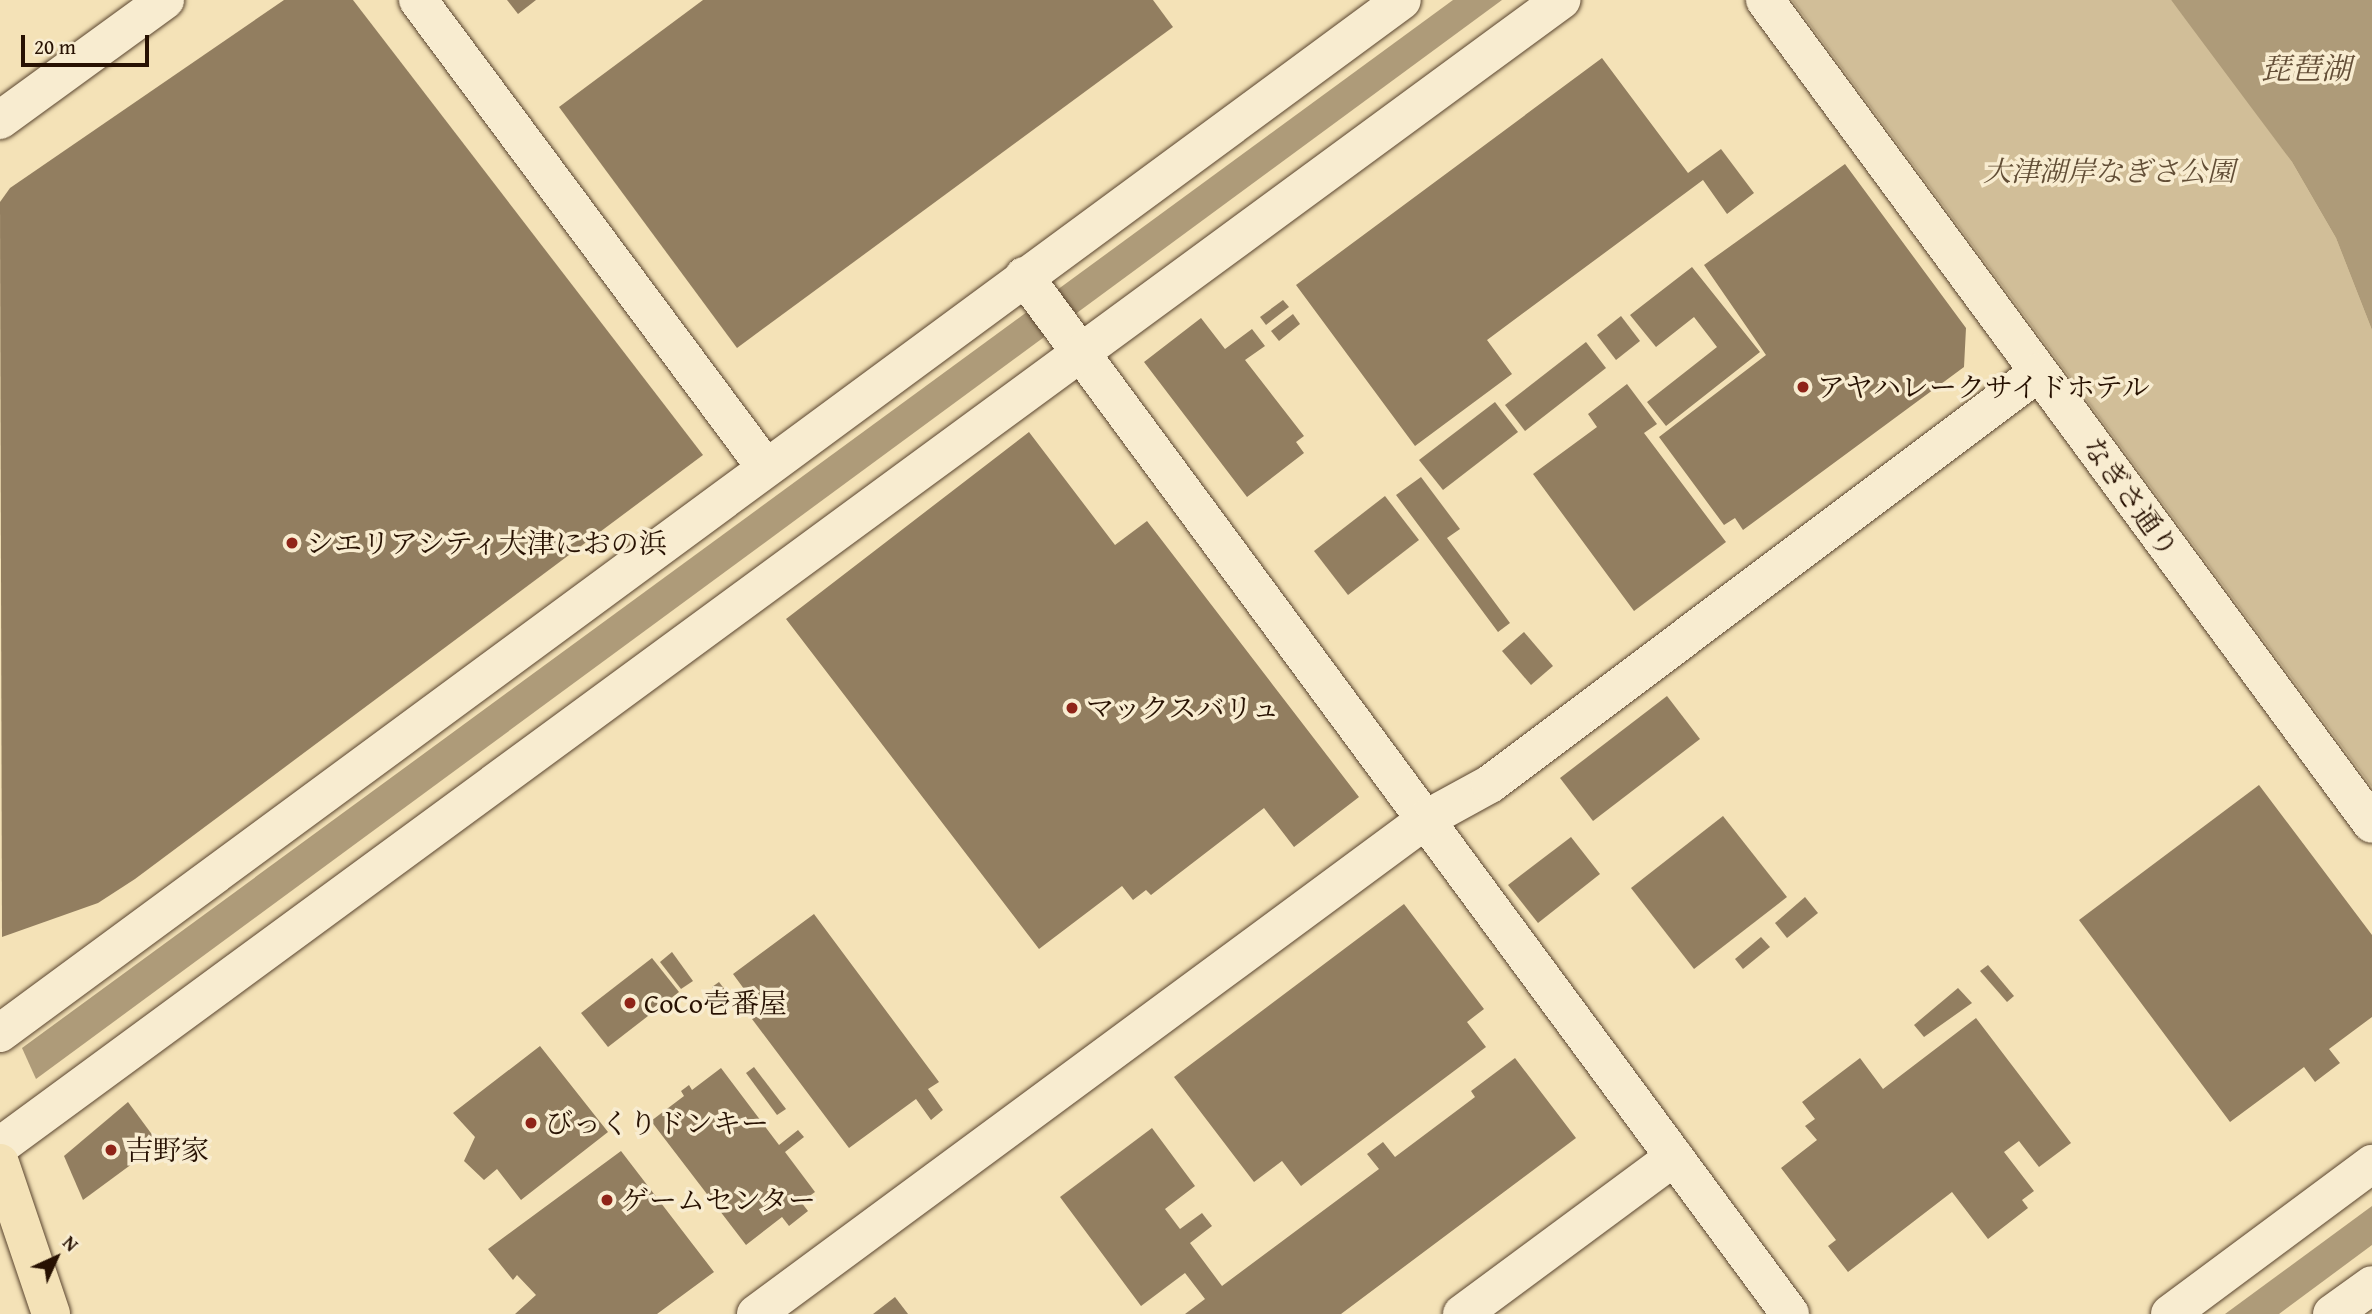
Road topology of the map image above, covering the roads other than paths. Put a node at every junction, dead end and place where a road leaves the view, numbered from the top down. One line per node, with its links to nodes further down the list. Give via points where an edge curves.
1 (165, 0): 6 (street)
2 (418, 0): 10 (street)
3 (1402, 0): 7 (street)
4 (1561, 0): 8 (street)
5 (1765, 0): 9 (street, なぎさ通り)
6 (0, 120)
7 (1032, 286): 8 (street); 10 (street)
8 (1073, 341): 11 (street); 14 (street)
9 (2039, 372): 11 (street, via 1490,784); 12 (street, なぎさ通り)
10 (766, 468): 13 (street)
11 (1428, 818): 15 (street); 20 (street)
12 (2372, 824)
13 (0, 1033)
14 (0, 1146)
15 (1674, 1157): 21 (street); 22 (street)
16 (0, 1163): 19 (main road)
17 (2372, 1164): 23 (street)
18 (2372, 1285): 24 (street)
19 (51, 1314)
20 (756, 1314)
21 (1462, 1314)
22 (1790, 1314)
23 (2170, 1314)
24 (2332, 1314)

